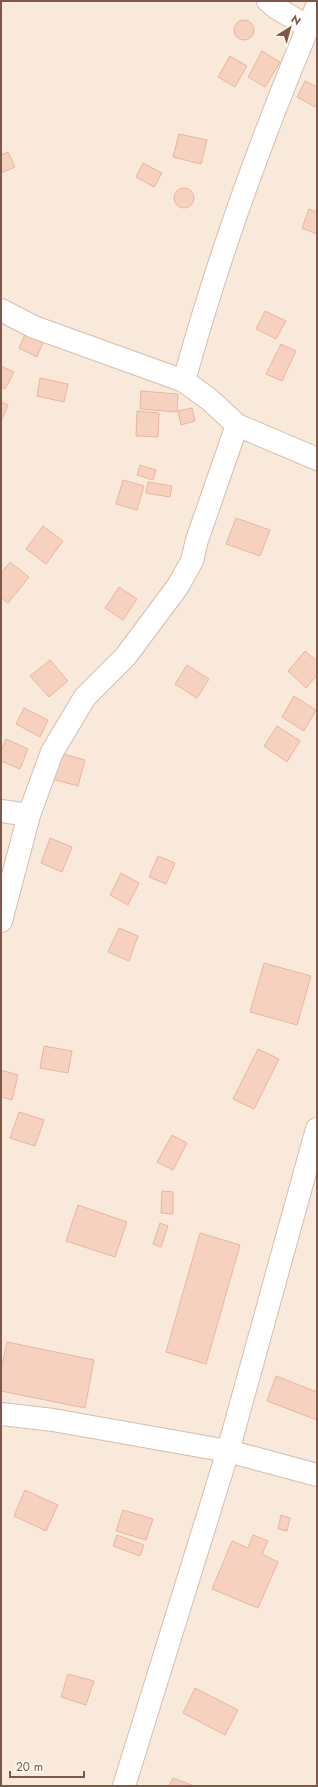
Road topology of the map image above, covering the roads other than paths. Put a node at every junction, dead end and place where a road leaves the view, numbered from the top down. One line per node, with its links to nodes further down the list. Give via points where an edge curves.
1 (268, 1): 3 (street)
2 (317, 6): 3 (street)
3 (308, 27): 5 (street, via 260,148 213,283)
4 (1, 310): 5 (street, via 34,327)
5 (184, 381): 6 (street)
6 (237, 425): 7 (street); 9 (street, via 192,560 178,586 126,656 85,697 52,752)
7 (317, 459)
8 (1, 810): 9 (street)
9 (29, 815): 10 (street)
10 (1, 921)
11 (317, 1129): 13 (street)
12 (1, 1414): 13 (street, via 53,1420)
13 (228, 1451): 14 (street); 15 (street)
14 (317, 1475)
15 (124, 1786)

